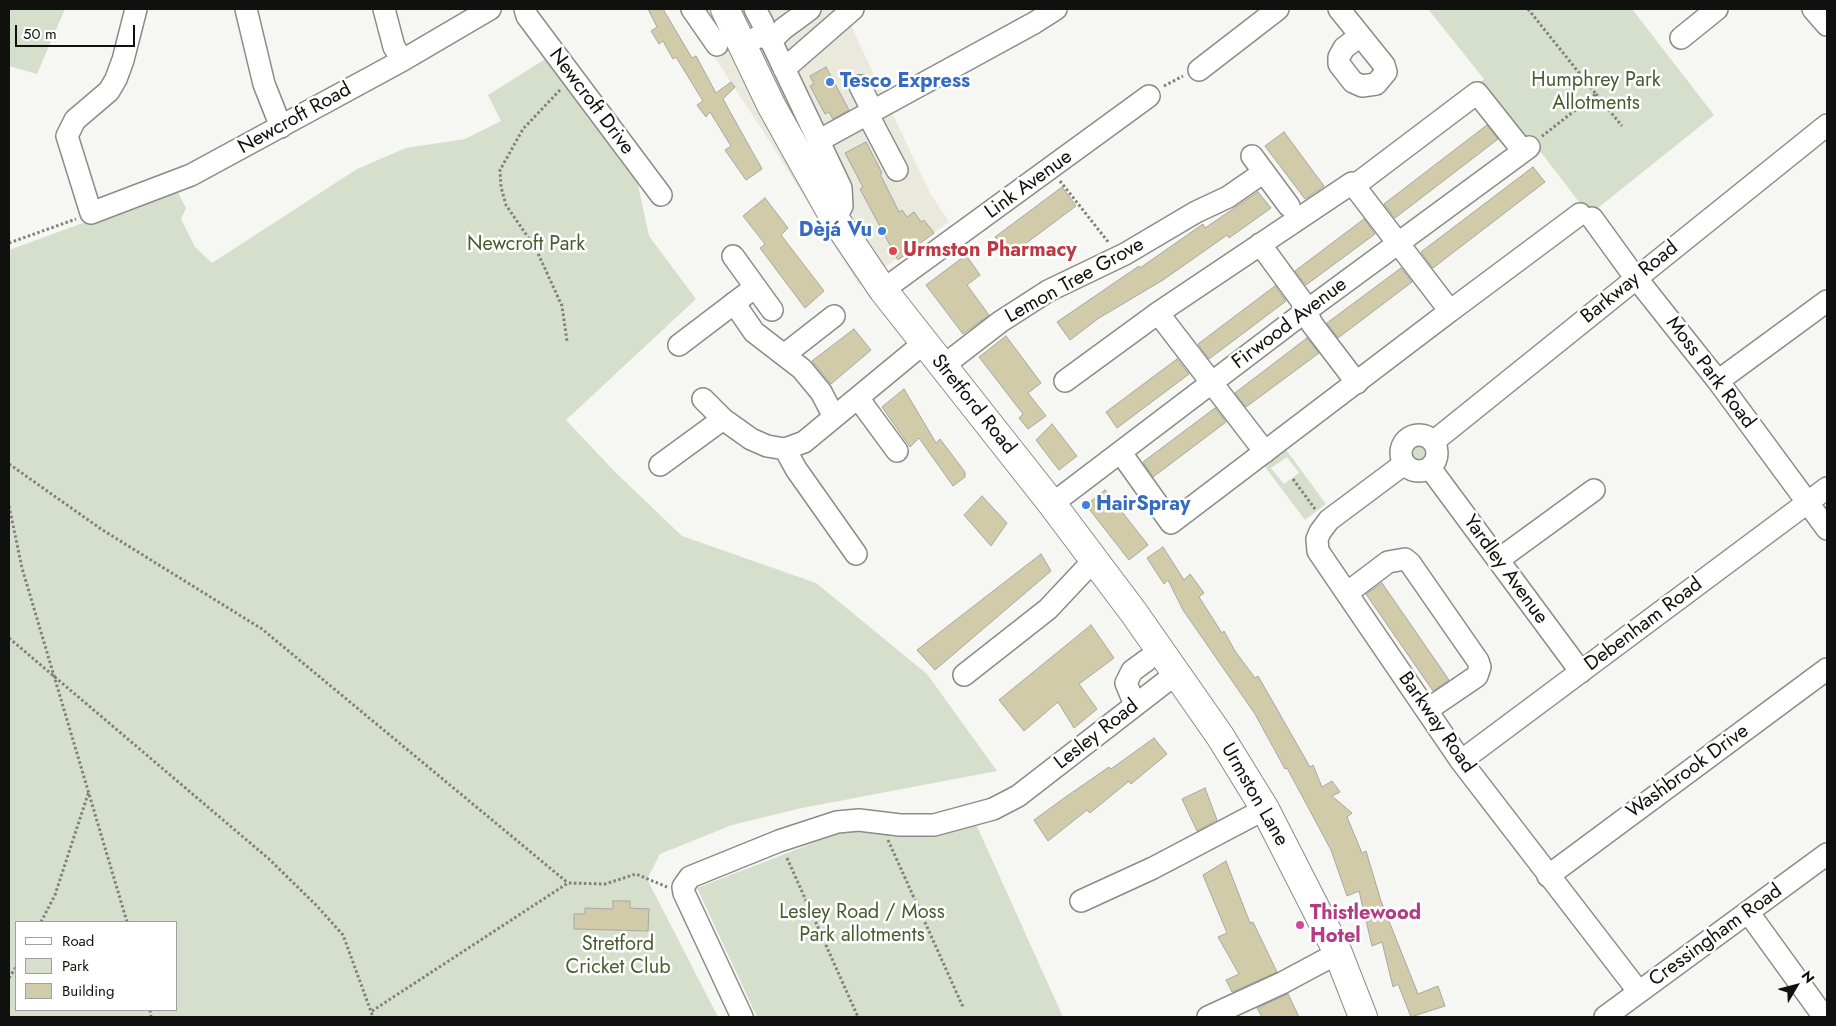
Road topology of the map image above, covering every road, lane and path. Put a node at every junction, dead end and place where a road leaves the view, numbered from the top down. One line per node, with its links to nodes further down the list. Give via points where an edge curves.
1 (136, 9): 39 (street, via 116,79 109,91 69,130 68,143)
2 (246, 9): 30 (street, via 264,84)
3 (384, 9): 21 (street, via 394,47)
4 (490, 9): 21 (street, Newcroft Road)
5 (525, 9): 24 (street, Newcroft Drive)
6 (692, 9): 20 (street, Stretford Road)
7 (726, 9): 20 (main road, Stretford Road)
8 (755, 9): 20 (street, via 763,24)
9 (810, 9): 20 (street)
10 (852, 9): 22 (street)
11 (1056, 9): 28 (street)
12 (1278, 9): 23 (street)
13 (1339, 9): 18 (street)
14 (1528, 9): 26 (path)
15 (1717, 9): 19 (street)
16 (1813, 9): 17 (street)
17 (1827, 24)
18 (1360, 36)
19 (1681, 38)
20 (748, 51): 22 (street, Stretford Road); 40 (main road, Stretford Road, via 775,113)
21 (403, 60): 30 (street, Newcroft Road)
22 (784, 69): 32 (street, Stretford Road)
23 (1199, 70): 27 (path)
24 (573, 78): 37 (street, Newcroft Drive); 56 (path, via 523,129 500,170 506,205 536,249 559,298)
25 (860, 86): 28 (street)
26 (1596, 94): 31 (path); 33 (path)
27 (1149, 96): 34 (street, Link Avenue)
28 (869, 112): 32 (street); 35 (street)
29 (1827, 125): 46 (street, Barkway Road)
30 (281, 126): 39 (street, Newcroft Road, via 191,175)
31 (1622, 126)
32 (818, 141): 40 (street, Stretford Road, via 842,192 842,206)
33 (1526, 149): 36 (street, via 1477,93); 43 (street, Firwood Avenue)
34 (1051, 169): 44 (path); 48 (street, Link Avenue)
35 (897, 170)
36 (1354, 186): 42 (street, via 1352,183); 43 (street)
37 (660, 195)
38 (1290, 206): 60 (street, Lemon Tree Grove, via 1258,164 1228,197 1125,254 1048,291 1000,322)
39 (91, 213): 41 (path)
40 (835, 218): 48 (main road, Stretford Road)
41 (9, 243)
42 (1260, 244): 52 (street); 54 (street)
43 (1397, 244): 52 (street, Firwood Avenue); 53 (street)
44 (1111, 246)
45 (733, 256): 47 (street)
46 (1636, 278): 53 (street, Moss Park Road, via 1586,216); 63 (street, Moss Park Road); 69 (street, Barkway Road)
47 (754, 288): 50 (street); 51 (street)
48 (883, 290): 57 (main road, Stretford Road)
49 (1827, 301): 63 (street)
50 (734, 303): 58 (street); 59 (street, via 754,332)
51 (772, 310)
52 (1306, 311): 62 (street, Firwood Avenue); 64 (street)
53 (1450, 311): 64 (street)
54 (1158, 313): 61 (street); 62 (street)
55 (834, 316): 59 (street)
56 (567, 341)
57 (924, 343): 60 (main road, Stretford Road); 65 (street)
58 (679, 345)
59 (784, 355): 67 (street, via 802,369 821,392)
60 (943, 366): 82 (main road, Stretford Road)
61 (1065, 381)
62 (1212, 382): 72 (street); 73 (street, Firwood Avenue)
63 (1718, 382): 81 (street, Moss Park Road)
64 (1356, 383): 72 (street)
65 (858, 398): 67 (street); 71 (street)
66 (703, 399): 68 (street)
67 (834, 417): 70 (street, via 804,442)
68 (722, 418): 70 (street, via 751,439); 76 (street)
69 (1433, 442): 75 (street, via 1423,436 1411,437 1401,452); 77 (street, via 1437,453)
70 (785, 449): 86 (street, via 796,470)
71 (897, 451)
72 (1265, 452): 73 (street, via 1171,523)
73 (1120, 453): 82 (street, Firwood Avenue)
74 (9, 464): 107 (path, via 101,529 262,629)
75 (1404, 464): 77 (street, via 1413,471); 84 (street, Barkway Road)
76 (660, 465)
77 (1430, 468): 88 (street, Yardley Avenue)
78 (1293, 479): 84 (path)
79 (1827, 488): 81 (street, Debenham Road)
80 (1594, 490): 88 (street)
81 (1808, 503): 85 (street, Moss Park Road); 94 (street, Debenham Road)
82 (1052, 504): 87 (main road, Stretford Road)
83 (9, 506): 97 (path, via 22,568)
84 (1327, 523): 90 (street, Barkway Road, via 1317,539 1318,551)
85 (1827, 530)
86 (856, 554)
87 (1094, 560): 89 (main road, Stretford Road); 96 (street, via 1048,609)
88 (1498, 560): 94 (street, Yardley Avenue)
89 (1115, 589): 95 (main road, Urmston Lane)
90 (1347, 593): 99 (street, Barkway Road); 99 (street, via 1388,562 1405,559 1472,653 1480,667 1477,676)
91 (9, 638): 97 (path)
92 (1147, 660): 98 (street, via 1132,671 1126,683)
93 (1827, 669): 106 (street, Washbrook Drive)
94 (1581, 672): 100 (street, Debenham Road)
95 (1177, 673): 98 (street, Lesley Road); 102 (main road, Urmston Lane)
96 (964, 676)
97 (57, 680): 101 (path); 116 (path, via 268,859 317,906 342,935)
98 (1135, 705): 103 (street, Lesley Road, via 1018,796 993,809 934,825)
99 (1427, 710): 100 (street, Barkway Road)
100 (1461, 761): 106 (street, Barkway Road)
101 (89, 790): 111 (path, via 54,895); 112 (path)
102 (1264, 809): 109 (street, via 1153,868); 113 (main road, Urmston Lane)
103 (880, 822): 104 (street, Lesley Road, via 837,822); 115 (path)
104 (779, 841): 108 (street, Lesley Road, via 690,877 683,887); 119 (path)
105 (1827, 854): 110 (street, Cressingham Road)
106 (1548, 876): 114 (street, Barkway Road)
107 (568, 883): 108 (path, via 605,884 636,874); 116 (path)
108 (684, 894): 118 (street)
109 (1081, 901)
110 (1748, 912): 114 (street, Cressingham Road); 123 (street)
111 (41, 921)
112 (127, 921)
113 (1338, 953): 120 (street); 121 (main road, Urmston Lane)
114 (1639, 992): 122 (street, Cressingham Road)
115 (963, 1008)
116 (372, 1012): 117 (path)
117 (373, 1017)
118 (742, 1017)
119 (858, 1017)
120 (1208, 1017)
121 (1362, 1017)
122 (1605, 1017)
123 (1824, 1017)

